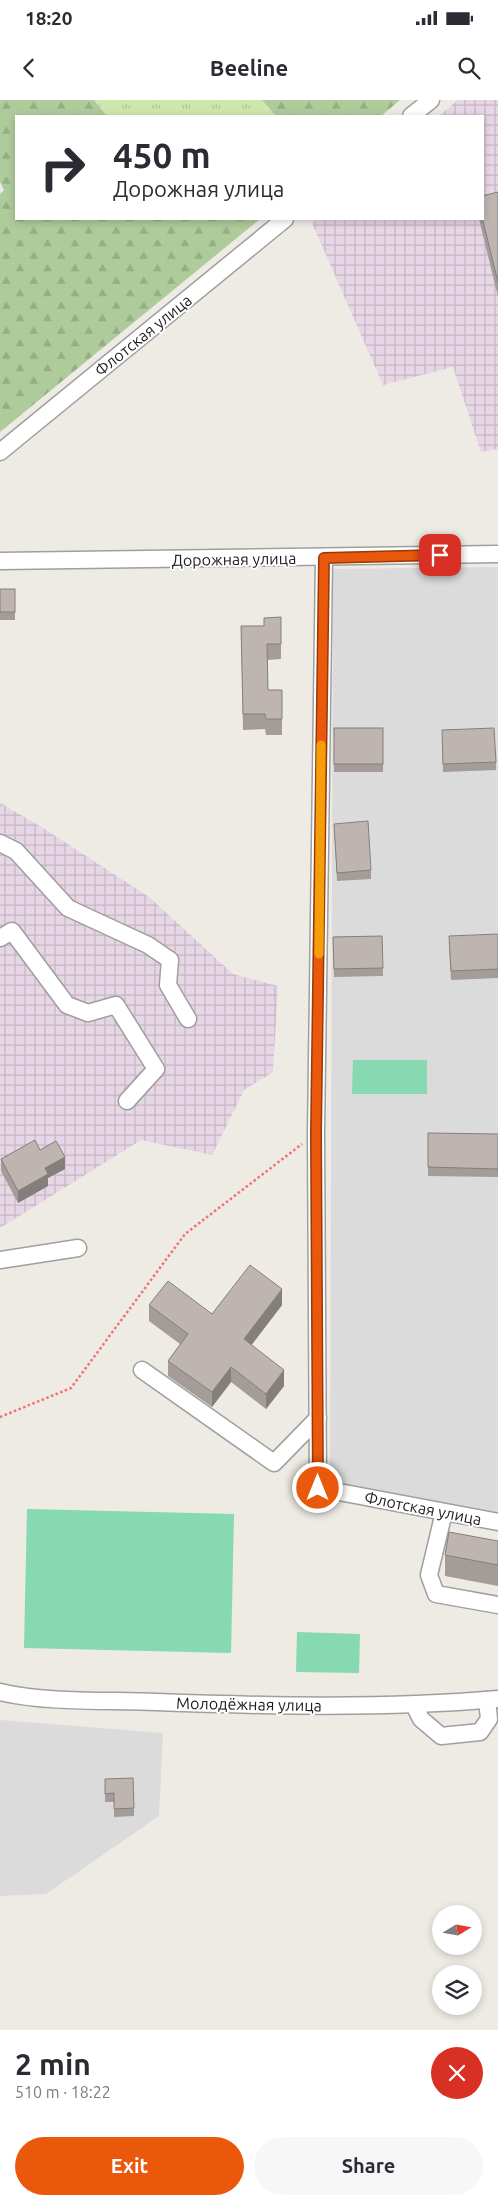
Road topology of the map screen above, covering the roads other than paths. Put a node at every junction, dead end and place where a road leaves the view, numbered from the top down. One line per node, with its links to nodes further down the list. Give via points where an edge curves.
1 (431, 100): 2 (street)
2 (412, 115)
3 (285, 220): 4 (street, Флотская улица)
4 (0, 452)
5 (498, 554): 6 (street, Дорожная улица)
6 (324, 558): 7 (street, Дорожная улица); 15 (street, via 316,1133)
7 (0, 561)
8 (0, 843): 10 (street, via 16,851 68,908 148,945 170,960 168,985)
9 (0, 938): 11 (street, via 12,931 67,1005 88,1013 116,1005 156,1069)
10 (188, 1019)
11 (127, 1101)
12 (78, 1248): 13 (street)
13 (0, 1260)
14 (142, 1370): 15 (street, via 274,1463)
15 (318, 1418): 16 (street, Флотская улица, via 318,1488)
16 (444, 1512): 17 (street, Флотская улица); 18 (street, via 429,1575 436,1594)
17 (498, 1522)
18 (498, 1605)
19 (0, 1692): 21 (street, Молодёжная улица, via 54,1698 258,1705)
20 (493, 1699): 21 (street, Молодёжная улица); 21 (street, via 489,1719 480,1732 441,1736 421,1718)
21 (414, 1705)

